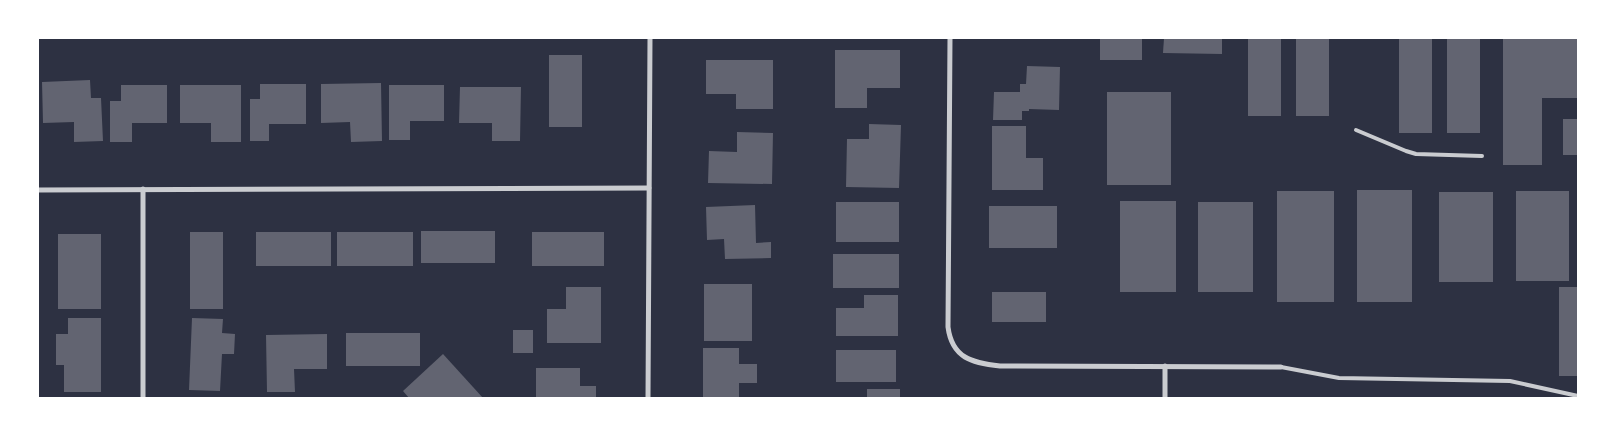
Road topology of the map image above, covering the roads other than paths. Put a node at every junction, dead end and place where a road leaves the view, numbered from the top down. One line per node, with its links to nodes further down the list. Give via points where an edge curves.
1 (650, 38): 5 (street)
2 (950, 38): 8 (street, via 948,327 951,344 961,355 978,363 1000,366)
3 (1356, 130): 4 (lane, via 1416,154)
4 (1482, 156)
5 (649, 188): 6 (street); 12 (street)
6 (143, 189): 7 (street); 11 (street)
7 (38, 190)
8 (1166, 366): 9 (street); 13 (street)
9 (1280, 367): 10 (lane, via 1339,378 1510,381)
10 (1578, 396)
11 (143, 398)
12 (648, 398)
13 (1166, 398)

